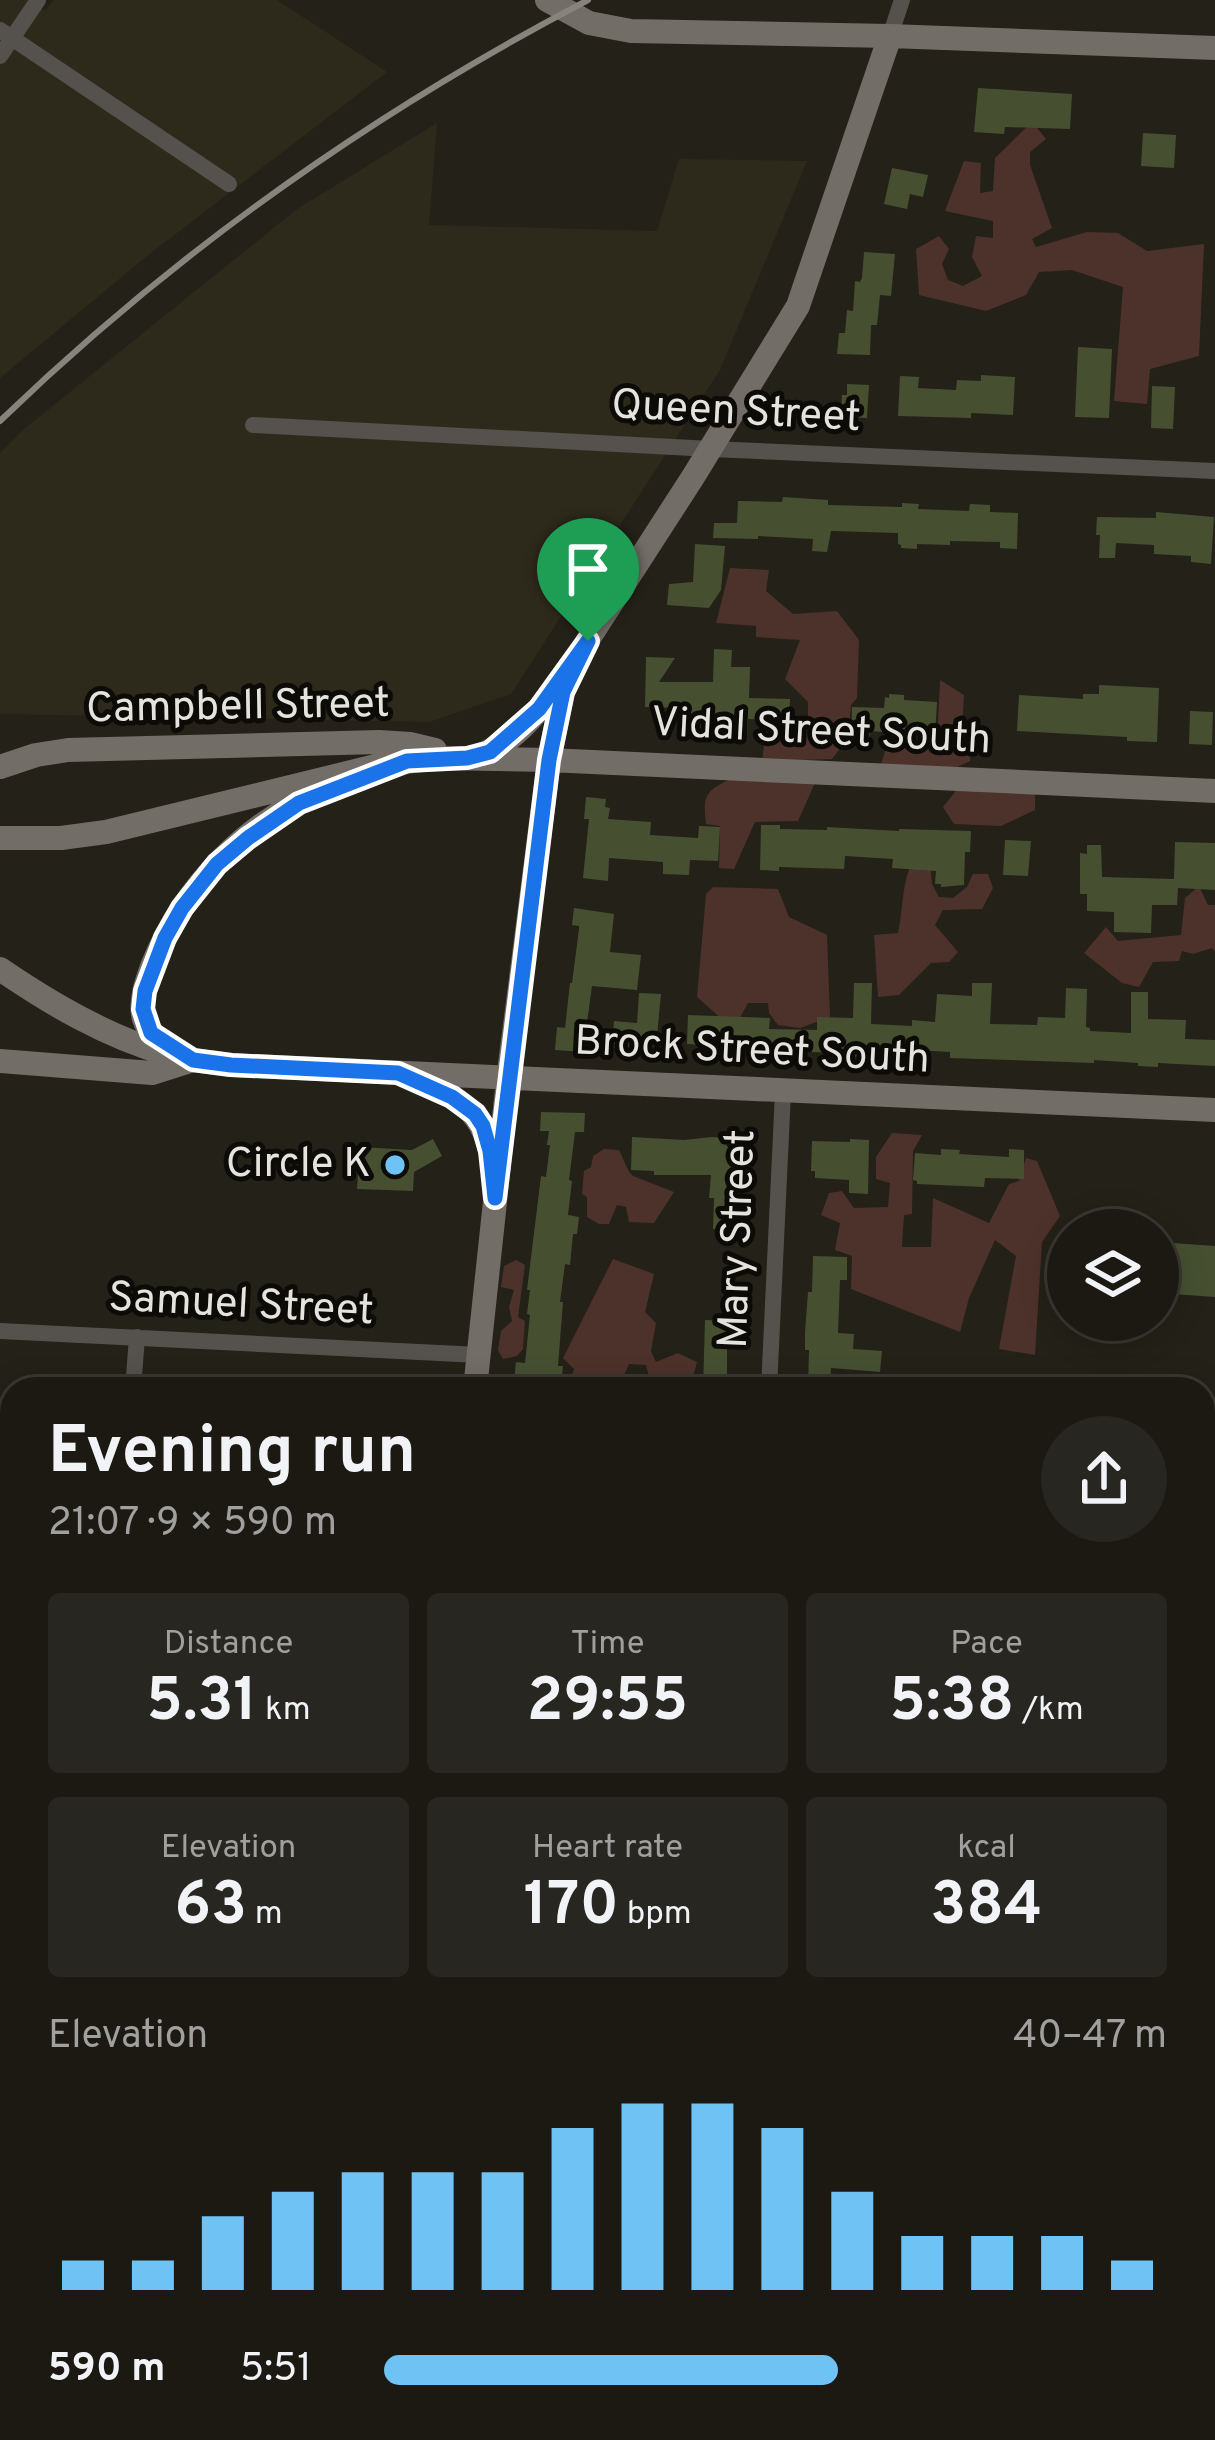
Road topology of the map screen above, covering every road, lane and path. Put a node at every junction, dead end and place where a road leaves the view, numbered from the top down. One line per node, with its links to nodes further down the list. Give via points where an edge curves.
1 (38, 0): 4 (street)
2 (547, 0): 5 (main road, via 589,23 631,31)
3 (902, 0): 5 (street)
4 (6, 34): 7 (street); 8 (street)
5 (890, 35): 6 (main road); 10 (main road, via 804,295)
6 (1215, 48)
7 (0, 56)
8 (230, 184)
9 (253, 425): 10 (street, Queen Street)
10 (711, 449): 11 (street, Queen Street); 12 (main road)
11 (1215, 471)
12 (588, 641): 13 (main road, via 525,724 490,752); 15 (main road, via 563,692)
13 (467, 758): 14 (main road, Campbell Street, via 379,742 87,748); 15 (main road, Vidal Street South); 16 (main road, Vidal Street South)
14 (3, 759)
15 (549, 760): 17 (main road, Vidal Street South); 23 (main road)
16 (407, 761): 18 (main road, Vidal Street South, via 106,832); 20 (main road, via 280,814 192,893 155,959 143,1009 151,1033)
17 (1215, 791)
18 (0, 838)
19 (0, 969): 20 (main road, via 89,1022)
20 (193, 1060): 21 (main road, Brock Street South, via 152,1073); 22 (main road, Brock Street South)
21 (0, 1061)
22 (398, 1073): 23 (main road, Brock Street South); 26 (main road, via 475,1114 488,1139)
23 (508, 1080): 24 (main road, Brock Street South); 26 (main road)
24 (783, 1092): 25 (main road, Brock Street South); 32 (street, Mary Street)
25 (1215, 1110)
26 (495, 1198): 29 (main road)
27 (0, 1331): 28 (street, Samuel Street)
28 (136, 1337): 29 (street, Samuel Street); 30 (street)
29 (478, 1355): 31 (main road)
30 (134, 1377)
31 (476, 1377)
32 (770, 1377)

